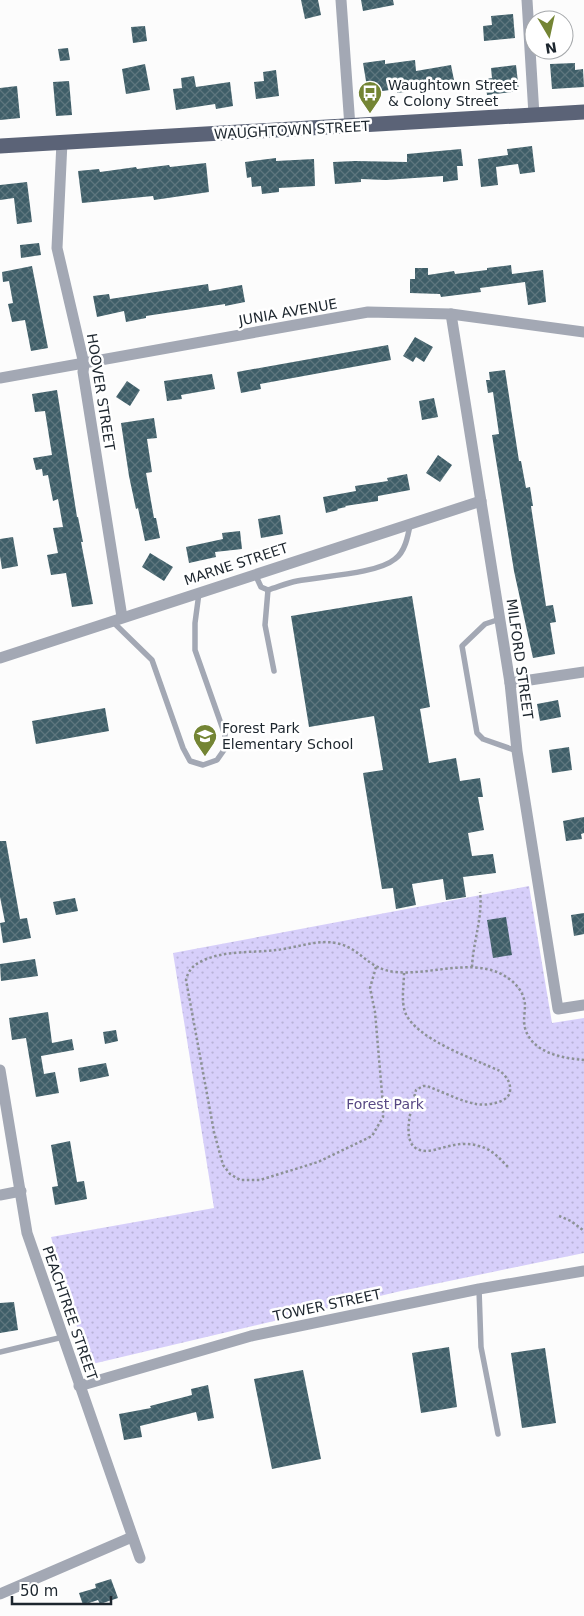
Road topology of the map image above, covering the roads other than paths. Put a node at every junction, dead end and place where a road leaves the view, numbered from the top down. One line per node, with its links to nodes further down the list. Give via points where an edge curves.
1 (341, 0): 5 (street)
2 (527, 0): 4 (street)
3 (584, 112): 4 (main road, WAUGHTOWN STREET)
4 (534, 115): 5 (main road, WAUGHTOWN STREET)
5 (350, 126): 6 (main road, WAUGHTOWN STREET)
6 (62, 142): 7 (main road, WAUGHTOWN STREET); 10 (street, HOOVER STREET, via 57,248)
7 (0, 146)
8 (451, 314): 9 (street, JUNIA AVENUE); 10 (street, JUNIA AVENUE, via 368,312); 12 (street, MILFORD STREET)
9 (584, 332)
10 (84, 364): 11 (street, JUNIA AVENUE); 17 (street, HOOVER STREET)
11 (0, 378)
12 (481, 501): 13 (street, MARNE STREET); 18 (street, MILFORD STREET)
13 (411, 523): 14 (street, MARNE STREET); 15 (lane, via 407,541 397,558 388,564 296,581)
14 (255, 574): 15 (lane, via 261,587); 16 (street, MARNE STREET)
15 (268, 590): 20 (lane, via 265,625)
16 (199, 592): 17 (street, MARNE STREET); 17 (lane, via 195,650 225,735 224,750 216,760 203,765 190,761 152,660)
17 (117, 619): 19 (street, MARNE STREET)
18 (500, 619): 22 (street, MILFORD STREET); 23 (lane, via 485,624 462,646 477,732 483,739)
19 (0, 658)
20 (274, 671)
21 (584, 672): 22 (street)
22 (510, 683): 23 (street, MILFORD STREET)
23 (517, 751): 24 (street, MILFORD STREET, via 558,1009)
24 (584, 1005)
25 (0, 1070): 26 (street, PEACHTREE STREET)
26 (21, 1191): 27 (street); 30 (street, PEACHTREE STREET, via 27,1233)
27 (0, 1195)
28 (584, 1271): 29 (street, TOWER STREET)
29 (479, 1289): 32 (street, TOWER STREET, via 251,1336); 33 (lane, via 481,1347)
30 (62, 1336): 31 (lane); 32 (street, PEACHTREE STREET)
31 (0, 1352)
32 (79, 1386): 34 (street, PEACHTREE STREET)
33 (498, 1434)
34 (132, 1538): 35 (street, PEACHTREE STREET); 36 (street)
35 (140, 1558)
36 (0, 1594)

